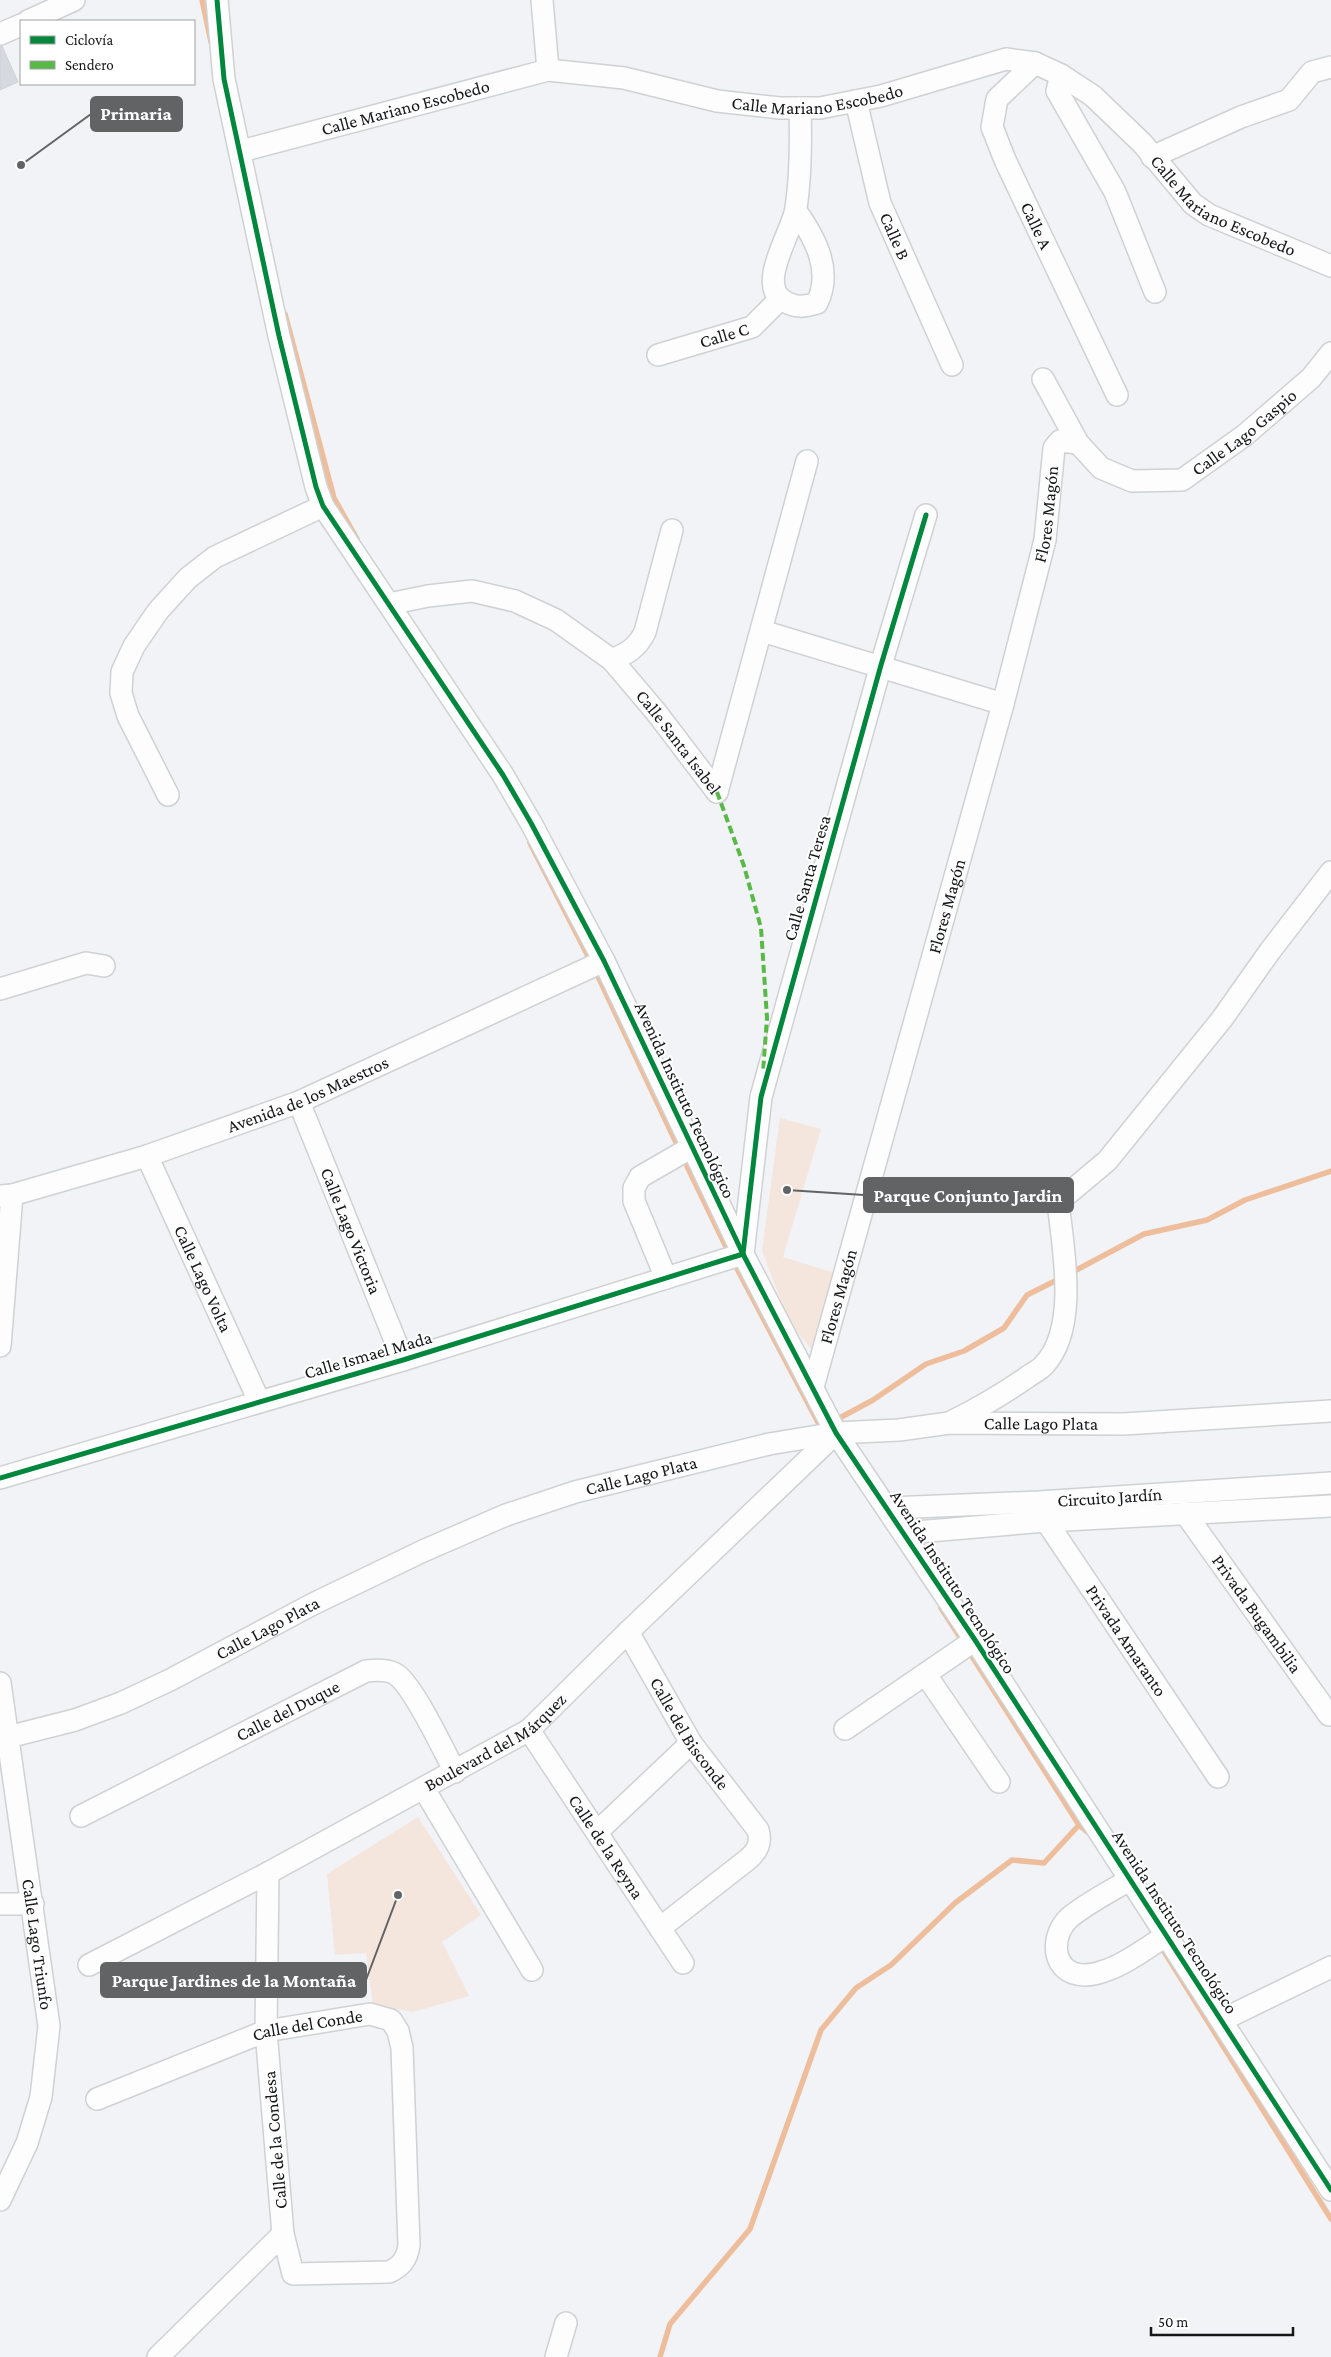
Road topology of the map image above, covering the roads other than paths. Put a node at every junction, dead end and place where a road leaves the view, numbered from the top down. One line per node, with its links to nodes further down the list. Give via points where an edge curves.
1 (74, 0): 4 (street)
2 (217, 0): 13 (street, Avenida Instituto Tecnológico, via 224,79)
3 (542, 0): 9 (street)
4 (30, 20)
5 (20, 25): 6 (street)
6 (0, 34)
7 (1035, 63): 10 (street, Calle Mariano Escobedo); 11 (street, Calle Mariano Escobedo, via 1006,59); 23 (street, Calle A, via 997,99 992,127 1004,160)
8 (1331, 67): 14 (street, via 1312,72 1289,100 1241,117)
9 (548, 70): 12 (street, Calle Mariano Escobedo, via 624,78 717,101); 13 (street, Calle Mariano Escobedo)
10 (1061, 75): 14 (street, Calle Mariano Escobedo, via 1093,96 1142,143); 17 (street, via 1057,91 1115,192)
11 (856, 101): 12 (street, Calle Mariano Escobedo); 21 (street, Calle B, via 880,203)
12 (800, 108): 15 (street, via 801,159)
13 (241, 151): 26 (street, Avenida Instituto Tecnológico, via 280,336)
14 (1152, 157): 16 (street, Calle Mariano Escobedo, via 1193,204 1210,215)
15 (796, 211): 18 (street, via 778,254 774,274 775,289); 18 (street, via 813,236 823,265 823,290 817,303 805,307 790,305)
16 (1331, 266)
17 (1155, 292)
18 (780, 299): 20 (street, Calle C, via 752,327)
19 (1331, 353): 24 (street, Calle Lago Gaspio, via 1311,378 1245,435 1182,480 1132,481 1101,468)
20 (658, 355)
21 (952, 365)
22 (1043, 379): 24 (street, Calle Lago Gaspio)
23 (1117, 395)
24 (1078, 443): 33 (street, Flores Magón, via 1060,441 1054,448 1045,540)
25 (806, 461): 30 (street, Calle Santa Isabel)
26 (323, 506): 29 (street, Avenida Instituto Tecnológico); 34 (street, via 215,557 188,578 158,611 134,646 122,672 121,693 128,716)
27 (926, 515): 32 (street, Calle Santa Teresa)
28 (672, 530): 31 (street, via 645,632 630,652)
29 (389, 604): 31 (street, Calle Santa Isabel, via 472,591 515,601 556,620); 36 (street, Avenida Instituto Tecnológico, via 503,775)
30 (762, 631): 31 (street, Calle Santa Isabel, via 717,792); 32 (street)
31 (612, 660)
32 (881, 666): 33 (street); 43 (street, Calle Santa Teresa, via 760,1097)
33 (1003, 704): 47 (street, Flores Magón)
34 (168, 795)
35 (1331, 872): 50 (street, via 1222,1019 1107,1160 1058,1202 1066,1314 1060,1338 1045,1365 980,1408)
36 (604, 961): 39 (street, Avenida de los Maestros); 40 (street, Avenida Instituto Tecnológico)
37 (104, 966): 38 (street, via 86,963)
38 (0, 989)
39 (299, 1102): 41 (street, Avenida de los Maestros); 46 (street, Calle Lago Victoria)
40 (692, 1147): 43 (street, Avenida Instituto Tecnológico); 44 (street, via 640,1177 634,1188 634,1201)
41 (147, 1156): 42 (street, Avenida de los Maestros); 48 (street, Calle Lago Volta)
42 (6, 1195): 45 (street)
43 (743, 1254): 44 (street, Calle Ismael Mada); 47 (street, Avenida Instituto Tecnológico)
44 (666, 1278): 46 (street, Calle Ismael Mada)
45 (0, 1346)
46 (403, 1360): 48 (street, Calle Ismael Mada)
47 (813, 1387): 51 (street, Avenida Instituto Tecnológico)
48 (259, 1401): 52 (street, Calle Ismael Mada)
49 (1331, 1411): 50 (street, Calle Lago Plata, via 1124,1424)
50 (949, 1423): 51 (street, Calle Lago Plata, via 899,1430)
51 (836, 1433): 54 (street, Avenida Instituto Tecnológico); 59 (street, Boulevard del Márquez); 66 (street, Calle Lago Plata, via 759,1446 575,1492 506,1515 321,1600 121,1703 75,1720)
52 (0, 1478)
53 (1331, 1483): 56 (street, Circuito Jardín)
54 (888, 1508): 56 (street, Circuito Jardín); 58 (street, Avenida Instituto Tecnológico)
55 (1328, 1510): 57 (street, Circuito Jardín)
56 (1042, 1512): 57 (street, Circuito Jardín); 58 (street, Circuito Jardín); 69 (street, Privada Amaranto)
57 (1186, 1513): 63 (street, Privada Bugambilia)
58 (905, 1533): 60 (street, Avenida Instituto Tecnológico)
59 (628, 1632): 65 (street, Boulevard del Márquez); 67 (street, Calle del Bisconde)
60 (975, 1640): 61 (street); 75 (street, Avenida Instituto Tecnológico)
61 (926, 1675): 64 (street); 70 (street)
62 (0, 1682): 66 (street, Calle Lago Triunfo)
63 (1329, 1715)
64 (845, 1729)
65 (530, 1730): 68 (street, Boulevard del Márquez); 73 (street, Calle de la Reyna)
66 (4, 1737): 77 (street, Calle Lago Triunfo)
67 (691, 1743): 73 (street); 78 (street, Calle del Bisconde, via 758,1830 759,1843 755,1853)
68 (455, 1772): 71 (street, Boulevard del Márquez); 72 (street, Calle del Duque, via 408,1686 396,1674 366,1671)
69 (1218, 1777)
70 (1000, 1782)
71 (424, 1789): 74 (street, Boulevard del Márquez); 83 (street)
72 (81, 1816)
73 (598, 1832): 78 (street, Calle de la Reyna)
74 (268, 1873): 81 (street, Boulevard del Márquez); 85 (street, Calle de la Condesa)
75 (1131, 1879): 79 (street, Avenida Instituto Tecnológico); 79 (street, via 1069,1919 1055,1946 1059,1959 1066,1969 1074,1973 1086,1975 1109,1970)
76 (0, 1904): 77 (street)
77 (33, 1904): 88 (street, Calle Lago Triunfo, via 49,2026 41,2097 27,2143)
78 (660, 1928): 80 (street, Calle de la Reyna)
79 (1167, 1935): 84 (street, Avenida Instituto Tecnológico)
80 (683, 1963)
81 (89, 1965)
82 (1331, 1967): 84 (street)
83 (532, 1970)
84 (1222, 2020): 87 (street, Avenida Instituto Tecnológico)
85 (266, 2031): 86 (street, Calle del Conde); 89 (street, Calle de la Condesa); 90 (street, Calle del Conde, via 370,2014 391,2020 402,2048)
86 (97, 2099)
87 (1331, 2190)
88 (0, 2200)
89 (283, 2234): 90 (street, Calle de la Condesa, via 293,2274 389,2272 405,2261); 92 (street)
90 (410, 2245)
91 (566, 2322): 93 (street)
92 (158, 2357)
93 (556, 2357)

